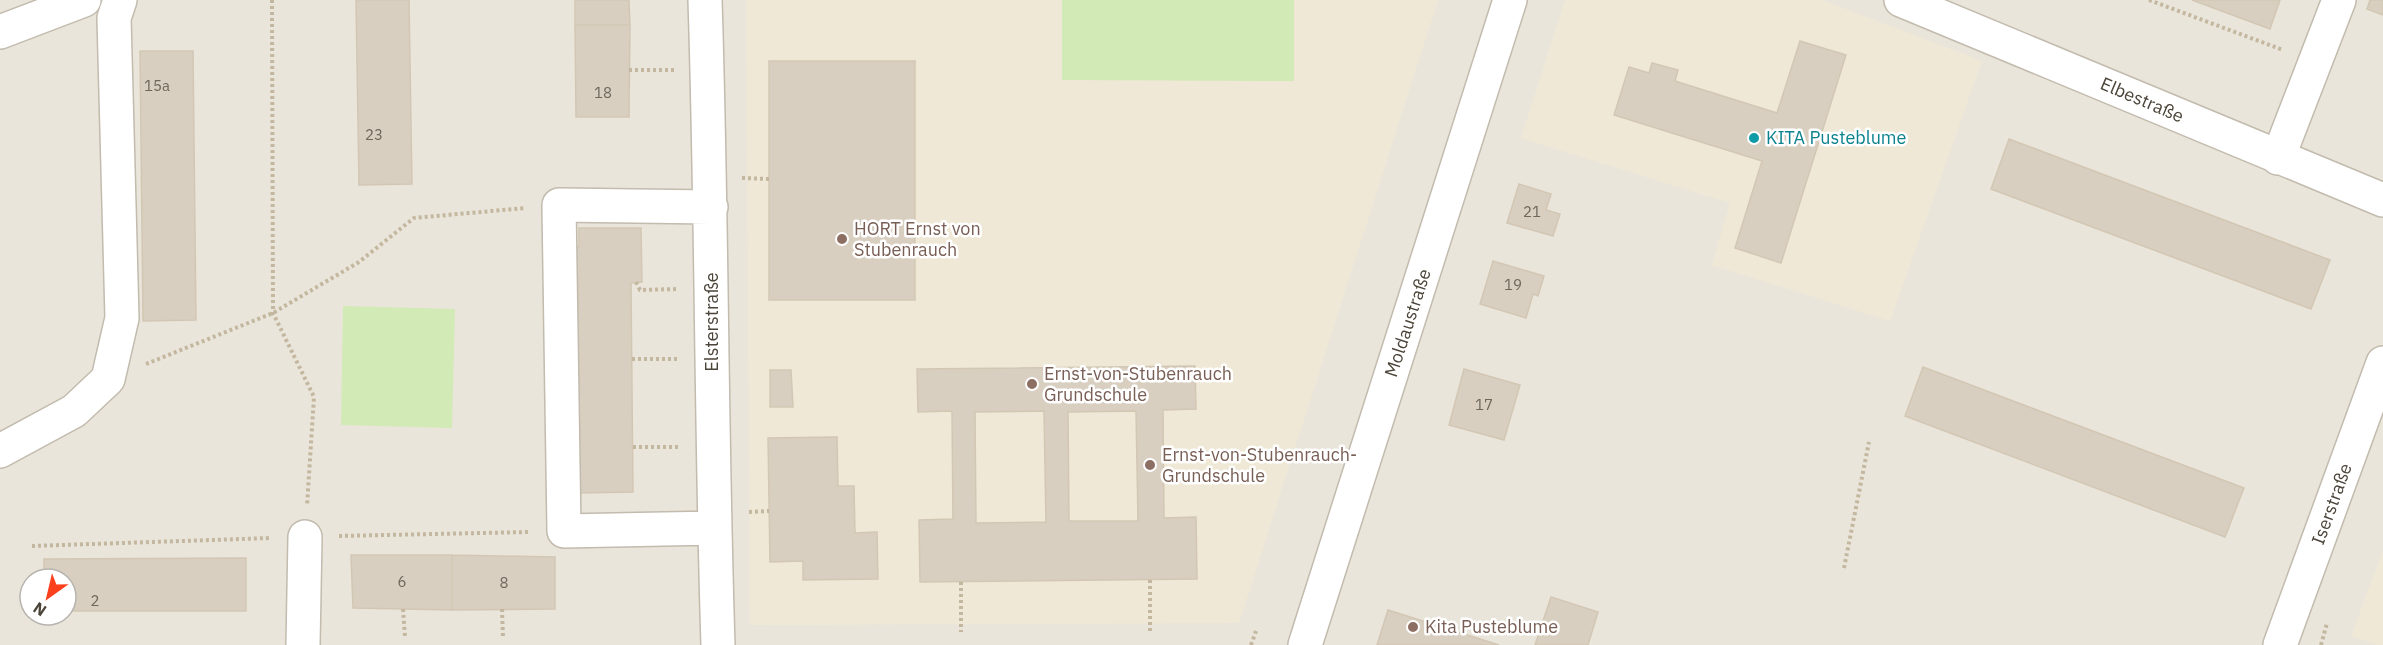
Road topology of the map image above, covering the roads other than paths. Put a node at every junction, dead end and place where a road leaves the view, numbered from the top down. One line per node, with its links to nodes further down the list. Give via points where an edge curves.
1 (84, 0): 7 (street)
2 (120, 0): 12 (street, via 114,18 122,318 108,379 74,411)
3 (705, 0): 10 (street, Elsterstraße)
4 (1510, 0): 17 (street, Moldaustraße)
5 (1901, 0): 8 (street, Elbestraße)
6 (2338, 0): 8 (street)
7 (0, 32)
8 (2278, 158): 9 (street, Elbestraße)
9 (2383, 200)
10 (711, 207): 13 (street, Elsterstraße); 13 (street, via 559,205 564,531)
11 (2383, 363): 18 (street, Iserstraße)
12 (0, 451)
13 (714, 528): 16 (street, Elsterstraße)
14 (305, 537): 15 (street)
15 (303, 645)
16 (718, 645)
17 (1305, 645)
18 (2280, 645)

